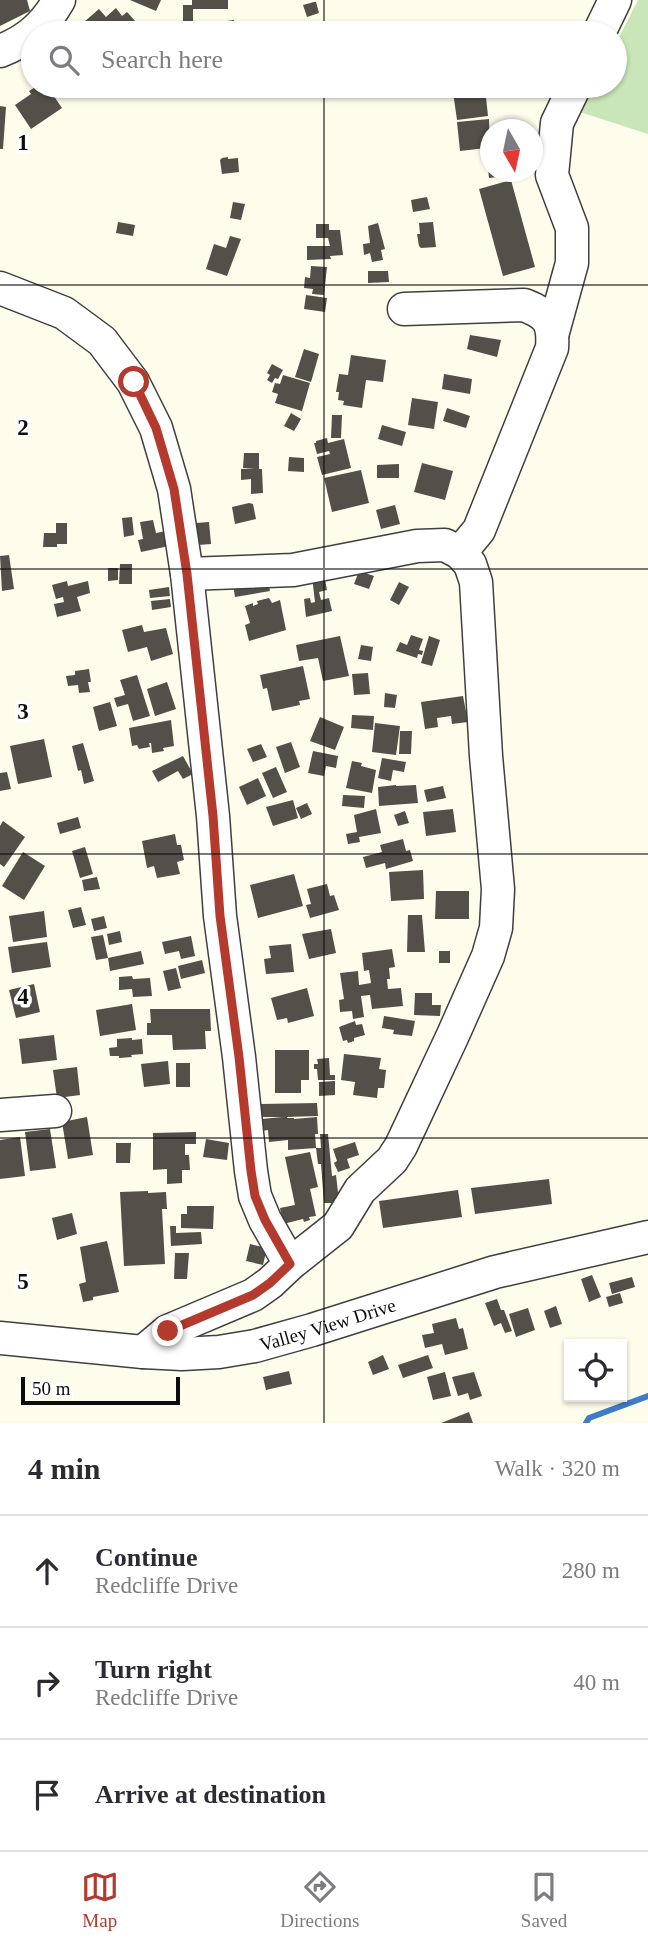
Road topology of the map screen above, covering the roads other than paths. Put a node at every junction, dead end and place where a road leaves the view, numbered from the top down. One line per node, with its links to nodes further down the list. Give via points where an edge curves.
1 (59, 0): 3 (street)
2 (615, 0): 4 (street)
3 (46, 21)
4 (604, 21)
5 (21, 42): 6 (street)
6 (0, 51)
7 (569, 98): 10 (street, via 557,123 552,175 572,228 572,262)
8 (0, 288): 12 (street, via 64,313 102,341 134,382 156,428 174,489)
9 (404, 309): 10 (street, via 524,305 548,319)
10 (553, 332): 11 (street, via 552,348 479,530)
11 (460, 553): 12 (street, via 445,545 417,546 293,570); 16 (street, via 477,582 498,889 496,928 484,967 401,1146 360,1190 338,1226)
12 (187, 574): 16 (street, via 220,916 251,1171 265,1220)
13 (55, 1111): 14 (street)
14 (0, 1115)
15 (648, 1237): 18 (street, Valley View Drive, via 495,1272 255,1346 182,1354)
16 (290, 1264): 18 (street, via 253,1295 168,1331)
17 (0, 1338): 18 (street, Valley View Drive)
18 (143, 1352)

